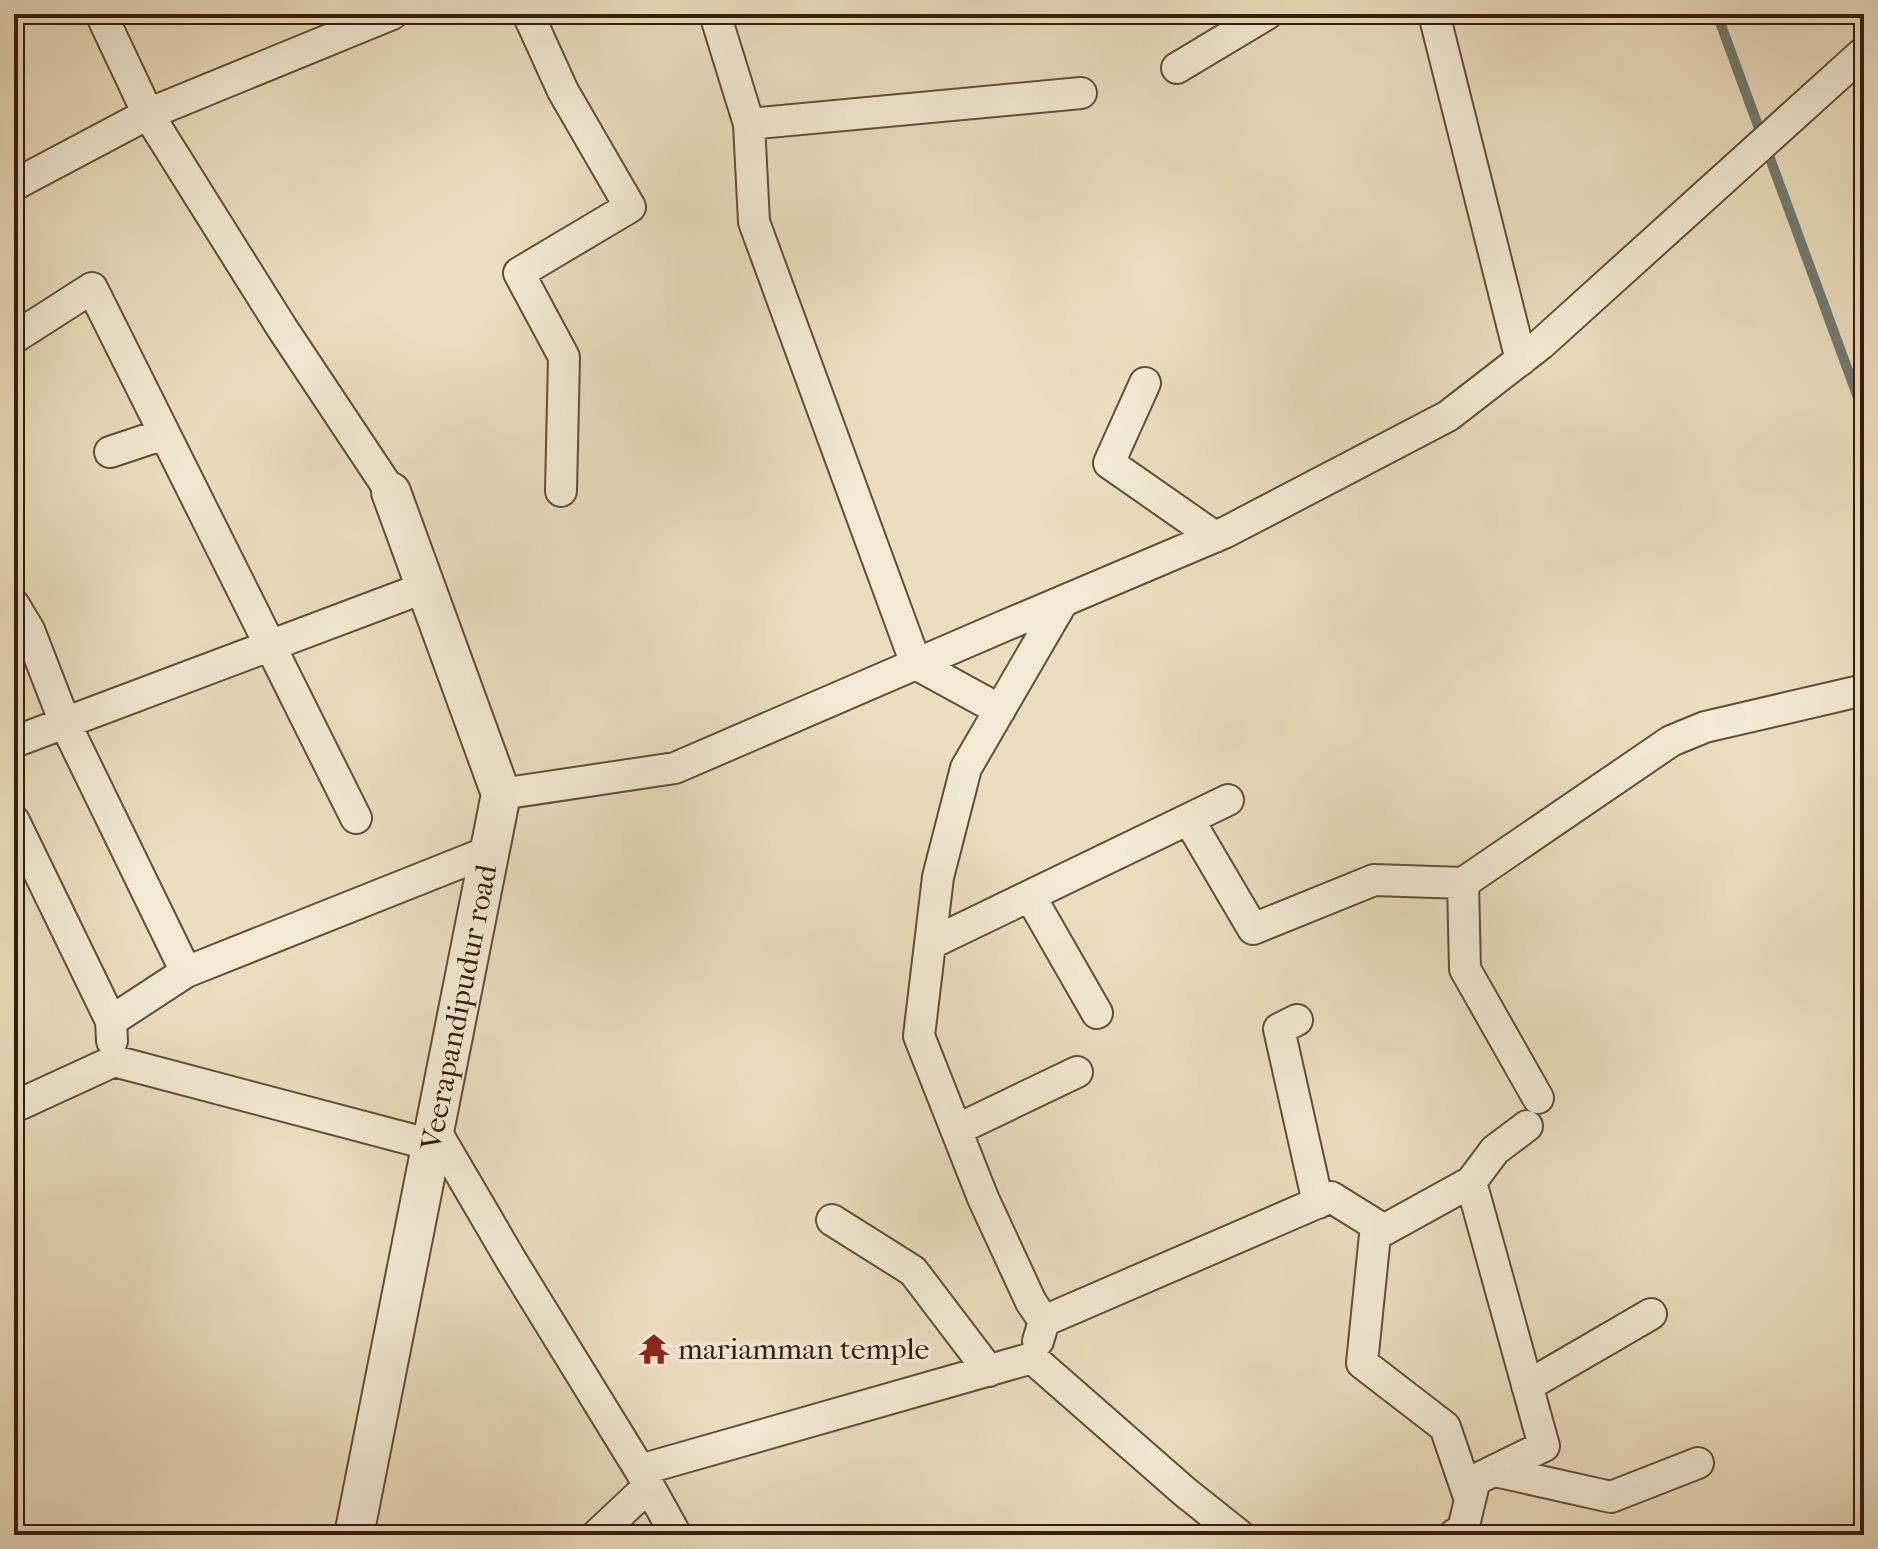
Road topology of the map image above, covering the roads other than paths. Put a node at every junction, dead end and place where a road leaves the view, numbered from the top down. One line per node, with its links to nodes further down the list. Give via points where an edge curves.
1 (101, 14): 10 (street)
2 (392, 14): 10 (street)
3 (528, 14): 18 (street, via 563,91 630,207 519,273 564,357)
4 (715, 14): 11 (street)
5 (1267, 14): 8 (street)
6 (1434, 14): 14 (street)
7 (1864, 52): 14 (street)
8 (1177, 68)
9 (1081, 93): 11 (street)
10 (148, 114): 12 (street); 19 (street)
11 (749, 124): 25 (street, via 754,222)
12 (14, 185)
13 (14, 338): 16 (street, via 92,288)
14 (1521, 360): 20 (street, via 1448,416)
15 (1145, 383): 20 (street, via 1109,463)
16 (164, 434): 17 (street); 24 (street)
17 (110, 452)
18 (561, 491)
19 (391, 492): 21 (street)
20 (1215, 537): 22 (street)
21 (426, 587): 24 (street); 30 (street)
22 (1063, 601): 25 (street); 27 (street)
23 (14, 605): 28 (street)
24 (270, 646): 28 (street); 32 (street)
25 (916, 664): 27 (street); 30 (street, via 675,768)
26 (1864, 690): 37 (street, via 1705,727 1671,741)
27 (1000, 710): 39 (street, via 966,768 938,877)
28 (65, 723): 29 (street); 40 (street)
29 (14, 742)
30 (501, 794): 35 (street, Veerapandipudur road)
31 (1228, 800): 33 (street)
32 (356, 818)
33 (1189, 820): 37 (street, via 1253,929 1374,880); 38 (street)
34 (14, 821): 36 (street)
35 (490, 851): 40 (street); 50 (street, Veerapandipudur road)
36 (24, 868): 43 (street)
37 (1463, 883): 46 (street, via 1465,969)
38 (1030, 896): 39 (street); 41 (street)
39 (930, 944): 49 (street, via 919,1036)
40 (186, 972): 43 (street)
41 (1097, 1013)
42 (1297, 1020): 52 (street, via 1279,1029)
43 (111, 1021): 44 (street)
44 (114, 1061): 47 (street); 50 (street)
45 (1077, 1072): 49 (street)
46 (1538, 1098)
47 (14, 1107)
48 (1527, 1126): 51 (street, via 1495,1150)
49 (956, 1130): 56 (street)
50 (433, 1138): 62 (street); 64 (street, Veerapandipudur road)
51 (1471, 1182): 54 (street, via 1384,1230); 59 (street)
52 (1318, 1203): 54 (street, via 1331,1197); 56 (street)
53 (832, 1220): 58 (street, via 913,1271)
54 (1376, 1225): 63 (street, via 1362,1363 1445,1427)
55 (1651, 1314): 59 (street)
56 (1044, 1321): 57 (street)
57 (1032, 1358): 58 (street); 67 (street)
58 (989, 1371): 62 (street)
59 (1527, 1386): 61 (street, via 1544,1446)
60 (1698, 1463): 61 (street, via 1611,1497)
61 (1495, 1471): 63 (street, via 1475,1480)
62 (645, 1478): 65 (street); 66 (street)
63 (1470, 1500): 68 (street, via 1463,1529)
64 (354, 1535)
65 (597, 1535)
66 (676, 1535)
67 (1239, 1535)
68 (1454, 1535)

